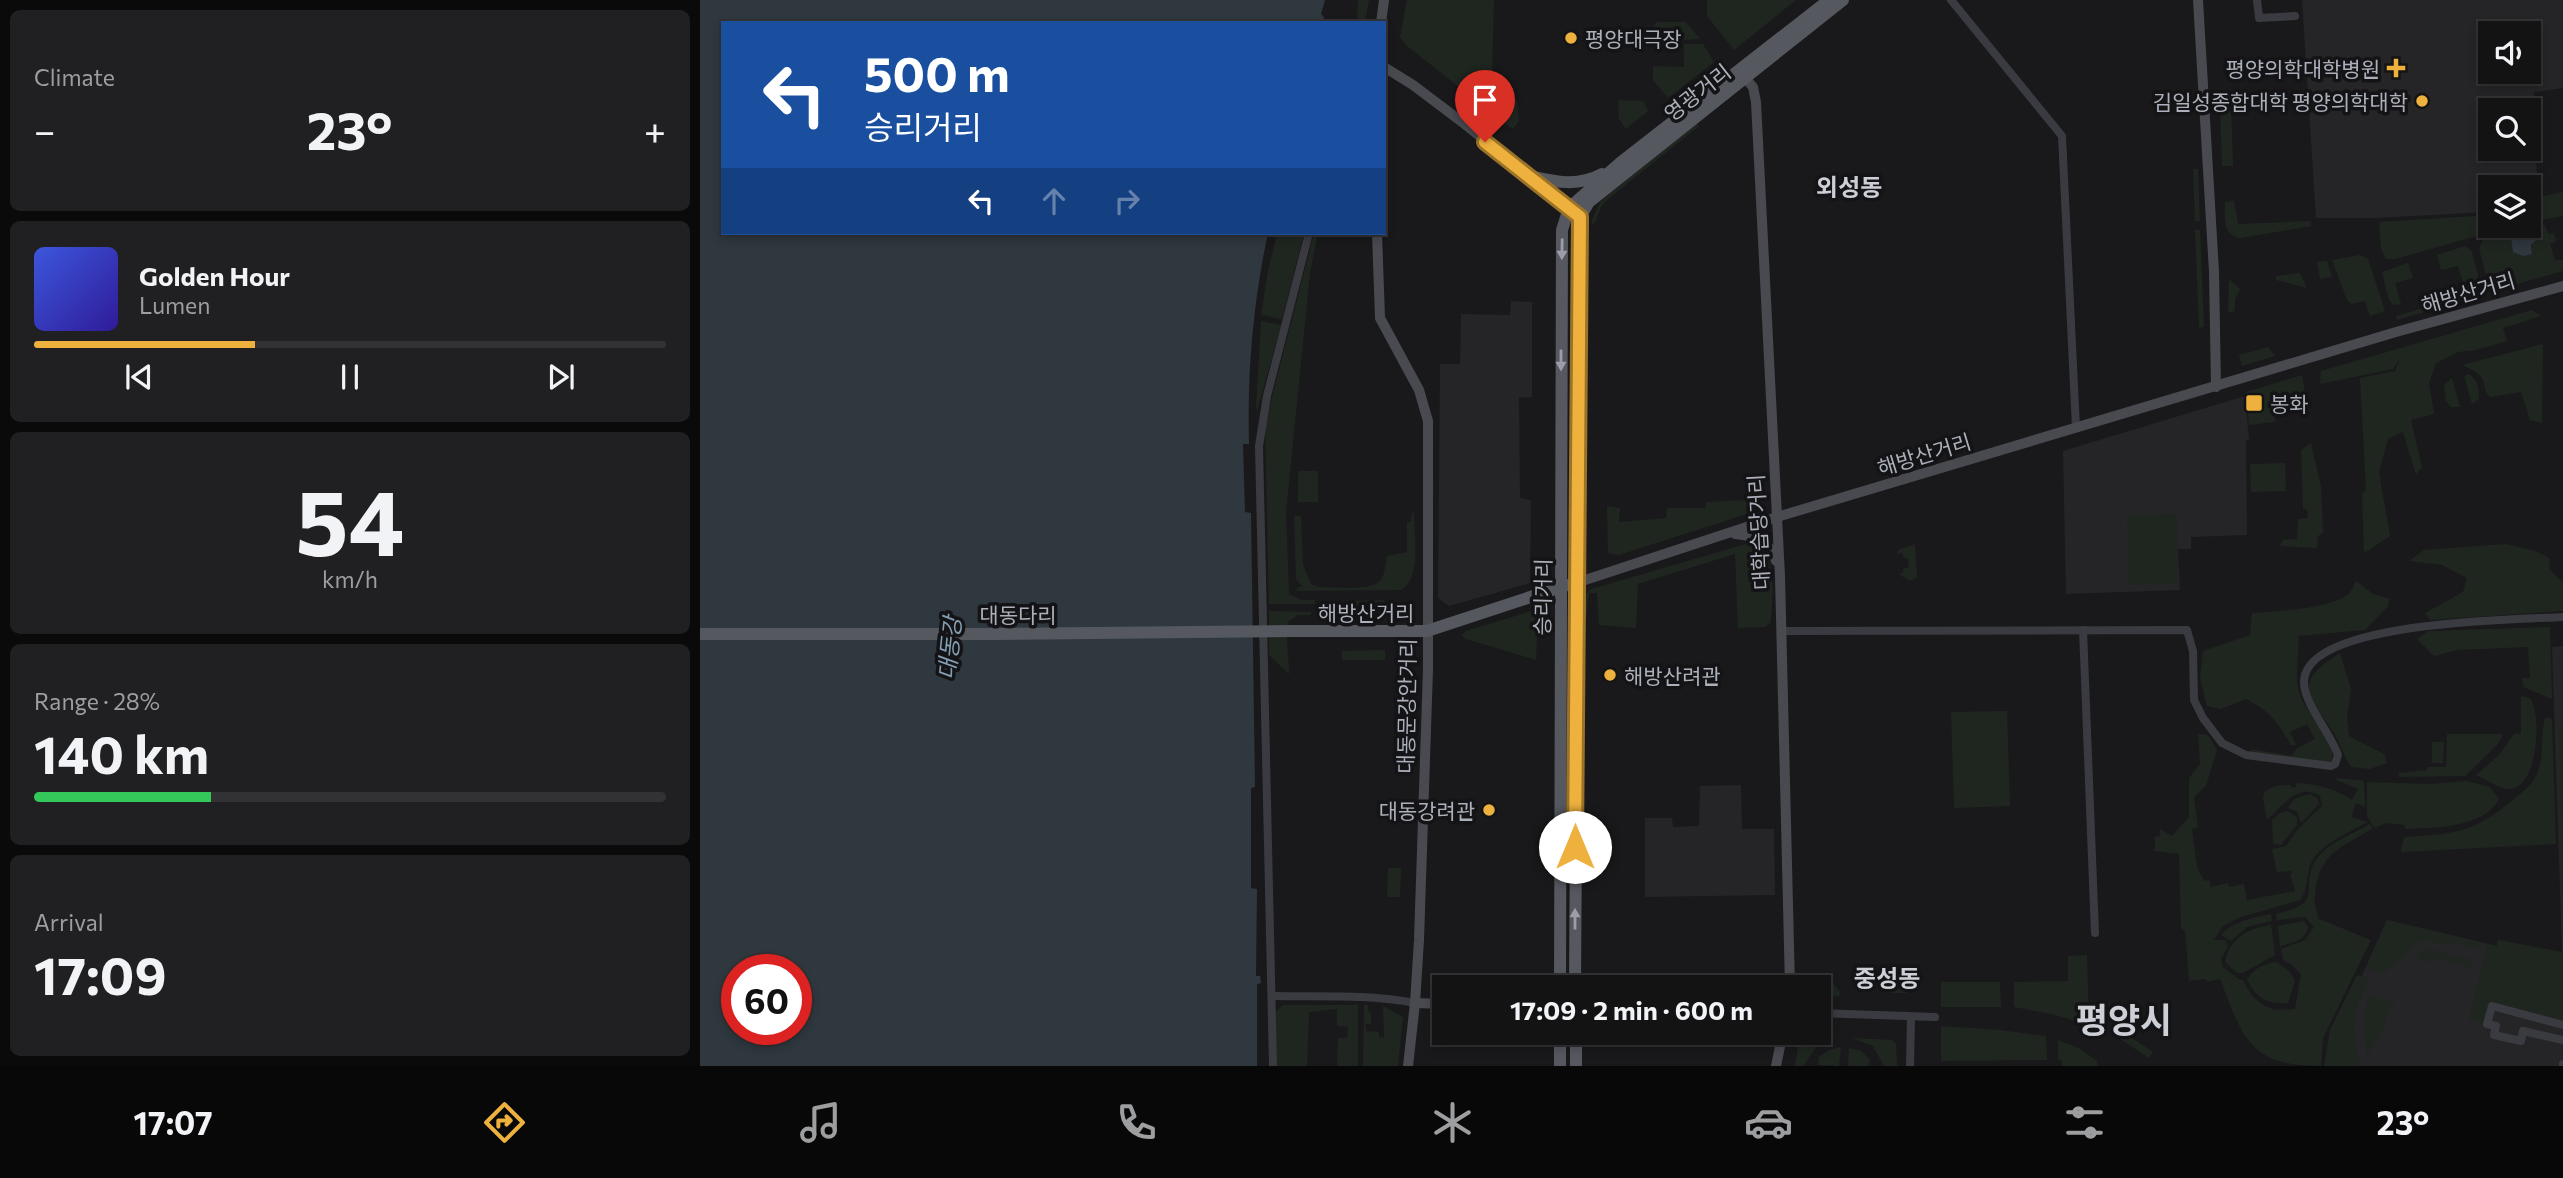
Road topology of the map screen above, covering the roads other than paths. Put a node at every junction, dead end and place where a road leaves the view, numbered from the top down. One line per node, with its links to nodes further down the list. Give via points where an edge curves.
1 (1384, 0): 8 (main road)
2 (1829, 0): 11 (main road, 영광거리)
3 (1843, 0): 10 (main road, 영광거리)
4 (1951, 0): 19 (street, via 2062,136)
5 (2198, 0): 18 (main road)
6 (2258, 0): 7 (street, via 2259,18)
7 (2295, 16)
8 (1381, 21)
9 (1386, 68): 12 (main road)
10 (1745, 78): 14 (main road, 영광거리, via 1589,202); 20 (main road, 대학습당거리, via 1754,92 1759,141)
11 (1620, 163): 12 (main road, via 1599,176 1572,183); 13 (main road, 영광거리)
12 (1525, 175): 13 (main road)
13 (1569, 208): 14 (main road); 24 (main road, 승리거리, one-way to 24, via 1562,230)
14 (1580, 217): 23 (main road, 승리거리)
15 (1308, 235): 35 (street, via 1267,396 1259,446)
16 (1377, 235): 28 (main road, 대동문강안거리, via 1380,318 1419,390 1428,421)
17 (2563, 286): 18 (main road, 해방산거리)
18 (2216, 387): 19 (main road, 해방산거리)
19 (2076, 428): 20 (main road, 해방산거리)
20 (1777, 517): 21 (main road, 해방산거리); 22 (main road, 대학습당거리)
21 (1729, 533): 22 (main road, via 1768,544); 23 (main road, 해방산거리)
22 (1780, 576): 29 (main road, 대학습당거리)
23 (1576, 583): 24 (main road, 해방산거리); 33 (main road, 승리거리, one-way to 23)
24 (1562, 587): 28 (main road, 해방산거리); 32 (main road, 승리거리)
25 (2563, 617): 26 (street, via 2410,628 2348,641 2329,650 2304,679 2306,693 2338,755 2331,766 2258,757 2222,743 2194,700 2193,651 2187,629)
26 (2083, 630): 29 (street); 31 (street)
27 (1294, 631): 28 (main road, 해방산거리); 30 (main road, 대동다리, bridge)
28 (1427, 631): 36 (main road, 대동문강안거리)
29 (1782, 631): 34 (main road, 대학습당거리)
30 (700, 634)
31 (2095, 933)
32 (1560, 975)
33 (1575, 975)
34 (1790, 975)
35 (1272, 996): 36 (street); 46 (street)
36 (1415, 1003): 37 (main road); 47 (main road, 대동문강안거리)
37 (1432, 1004)
38 (1831, 1014): 39 (street)
39 (1911, 1017): 40 (street); 51 (street)
40 (1935, 1017)
41 (2563, 1025): 42 (street, via 2492,1006 2487,1024 2496,1026 2494,1035 2521,1041 2524,1031)
42 (2563, 1040)
43 (1560, 1045): 48 (main road)
44 (1576, 1045): 49 (main road)
45 (1780, 1045): 50 (main road)
46 (1273, 1066)
47 (1408, 1066)
48 (1560, 1066)
49 (1576, 1066)
50 (1776, 1066)
51 (1910, 1066)

